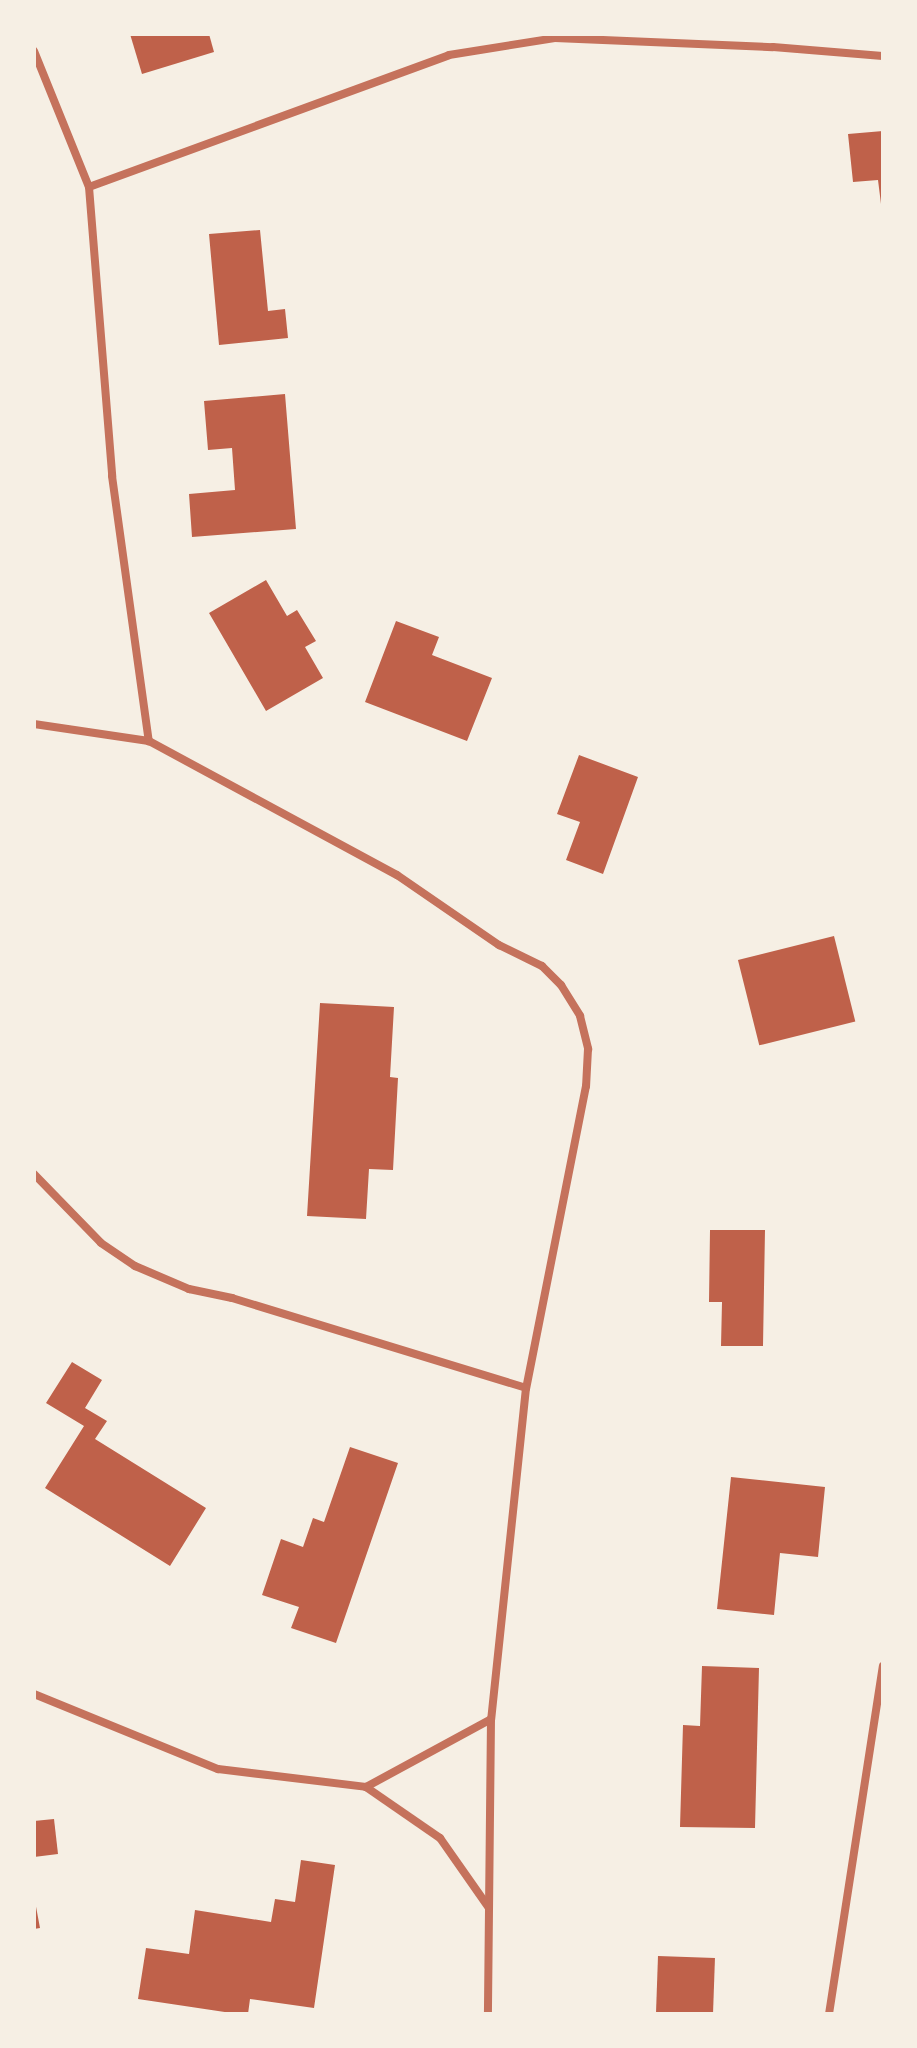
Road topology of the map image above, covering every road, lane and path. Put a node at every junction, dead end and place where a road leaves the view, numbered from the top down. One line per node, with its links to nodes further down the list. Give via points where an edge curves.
1 (34, 51): 3 (street)
2 (883, 56): 3 (street, via 555,38 449,55)
3 (89, 187): 5 (street, via 112,476)
4 (34, 724): 5 (street)
5 (149, 741): 7 (street, via 397,875 499,945 542,966 580,1016 588,1049 586,1086)
6 (34, 1174): 7 (street, via 101,1243 135,1266 189,1289)
7 (526, 1388): 10 (street)
8 (883, 1666): 14 (street)
9 (34, 1694): 11 (street, via 218,1769)
10 (491, 1719): 11 (street); 12 (street)
11 (366, 1787): 12 (street, via 440,1838)
12 (489, 1908): 13 (street)
13 (488, 2014)
14 (829, 2014)

